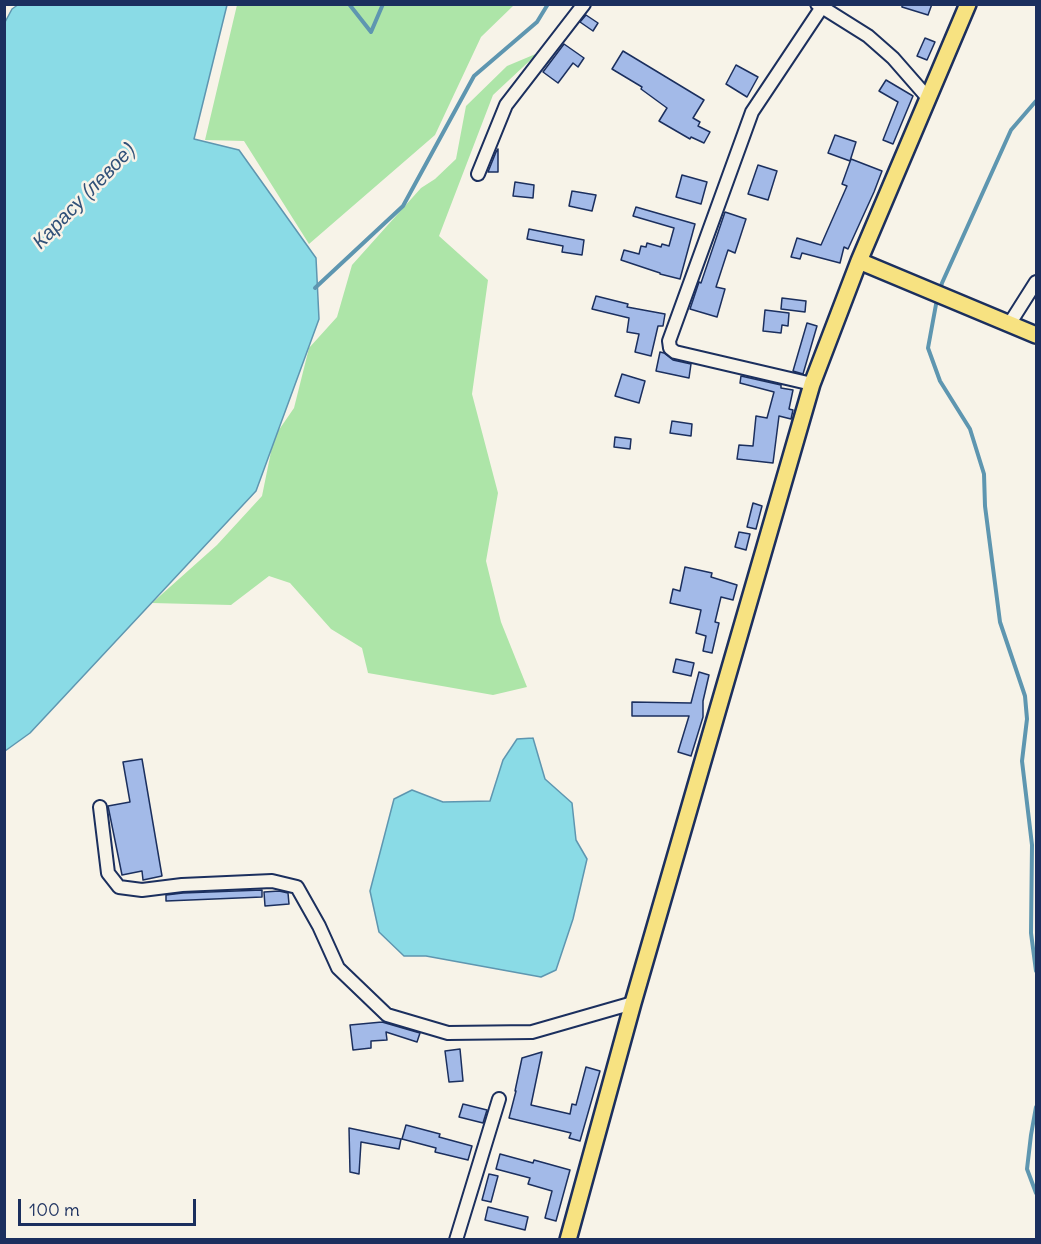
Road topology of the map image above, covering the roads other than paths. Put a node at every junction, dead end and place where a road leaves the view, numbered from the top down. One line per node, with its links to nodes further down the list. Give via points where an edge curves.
1 (584, 4): 5 (street, via 506,105)
2 (969, 4): 4 (main road)
3 (819, 6): 4 (street, via 868,36); 10 (street, via 752,112 669,341 675,352)
4 (928, 98): 6 (main road)
5 (478, 174)
6 (859, 261): 8 (main road); 10 (main road)
7 (1036, 282): 8 (street)
8 (1010, 323): 9 (main road)
9 (1036, 335)
10 (813, 384): 12 (main road)
11 (100, 807): 12 (street, via 108,873 118,887 142,890 272,881 297,887 338,968 387,1015 448,1033 532,1032)
12 (633, 1004): 15 (main road)
13 (499, 1099): 14 (street)
14 (456, 1239)
15 (568, 1239)

